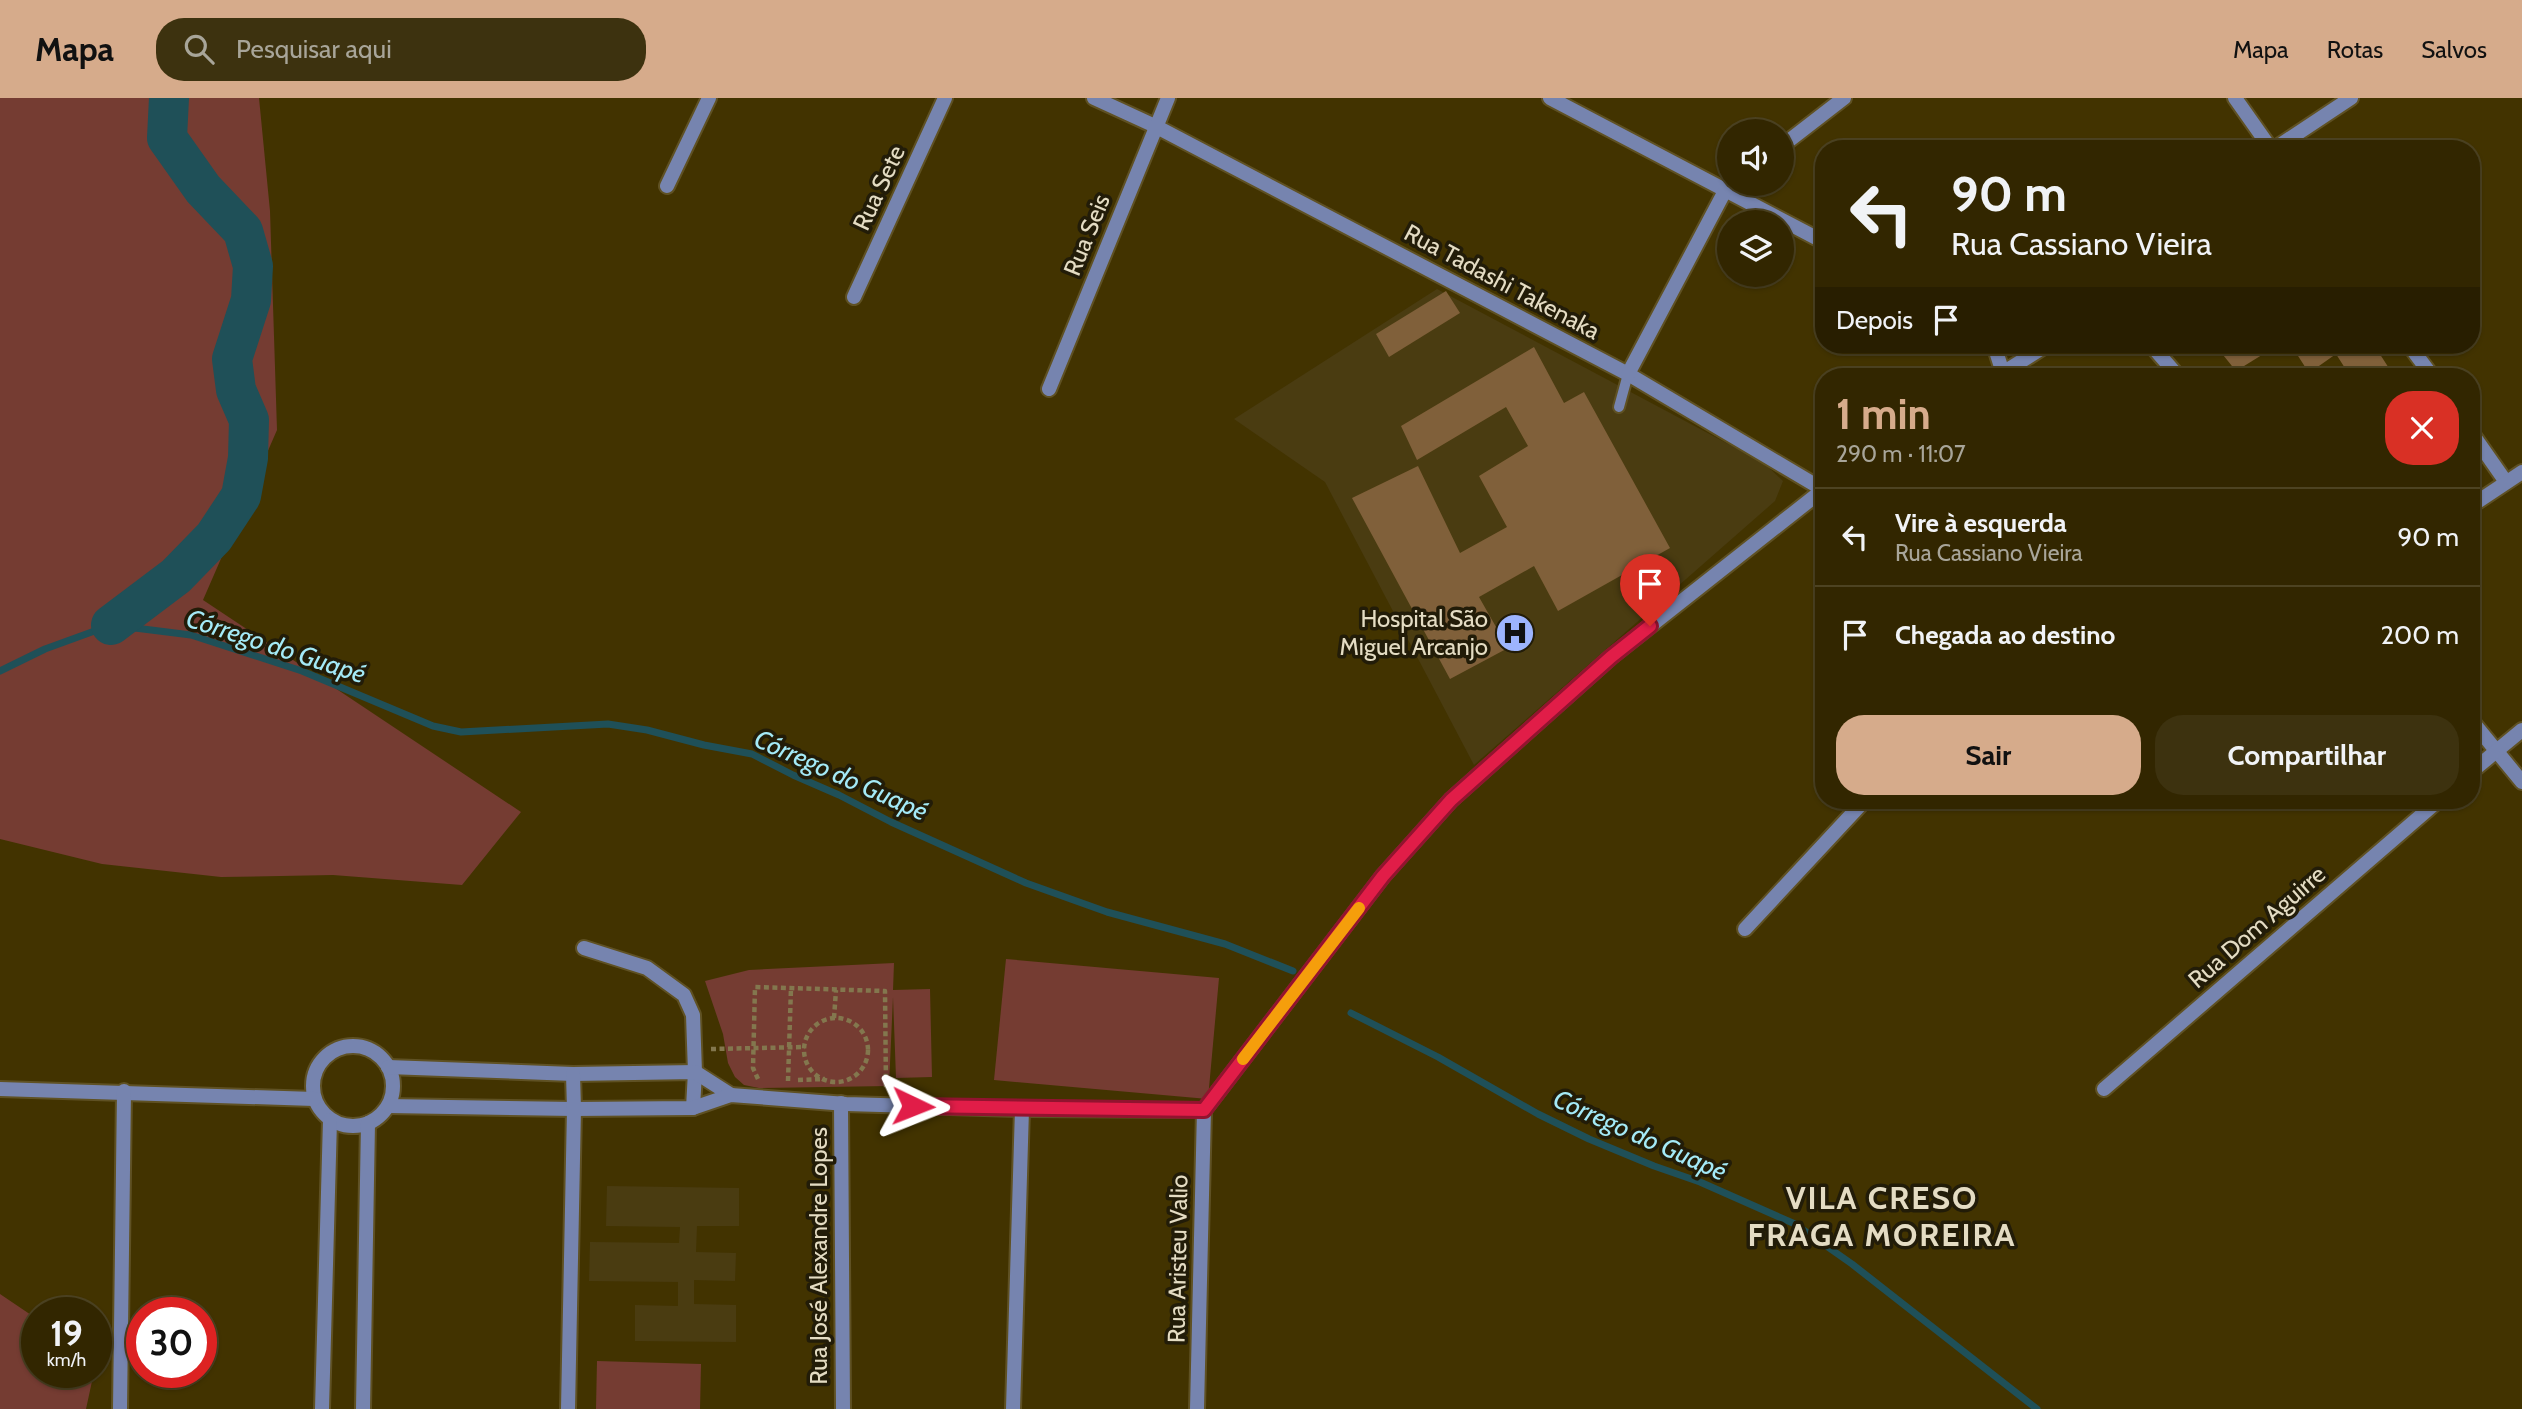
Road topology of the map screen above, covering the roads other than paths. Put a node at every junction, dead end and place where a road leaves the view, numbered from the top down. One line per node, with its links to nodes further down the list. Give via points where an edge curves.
1 (709, 98): 14 (street)
2 (945, 98): 18 (street, Rua Sete)
3 (1094, 98): 9 (street, Rua Tadashi Takenaka)
4 (1168, 98): 9 (street, Rua Seis)
5 (1550, 98): 13 (street)
6 (1844, 98): 10 (street)
7 (2235, 98): 11 (street)
8 (2351, 98): 12 (street)
9 (1155, 126): 23 (street, Rua Tadashi Takenaka); 24 (street, Rua Seis)
10 (1794, 137)
11 (2266, 140)
12 (2287, 140)
13 (1717, 180)
14 (667, 186)
15 (1725, 196): 23 (street)
16 (1747, 196): 17 (street)
17 (1815, 237)
18 (854, 297)
19 (2033, 354): 21 (street)
20 (2159, 354): 22 (street)
21 (2011, 368)
22 (2171, 368)
23 (1628, 374): 25 (lane); 29 (street, Rua Tadashi Takenaka)
24 (1049, 389)
25 (1619, 407)
26 (2480, 445): 28 (street)
27 (2522, 472): 28 (street)
28 (2506, 482): 31 (street)
29 (1815, 484)
30 (1815, 495): 54 (street, via 1611,657 1451,800 1383,876)
31 (2480, 500)
32 (2522, 730): 34 (street)
33 (2480, 731): 34 (street)
34 (2496, 750): 35 (street); 36 (street)
35 (2480, 764)
36 (2522, 782)
37 (1858, 809): 39 (street)
38 (2429, 809): 45 (street, Rua Dom Aguirre)
39 (1745, 929)
40 (584, 948): 42 (street, via 647,968 684,995 693,1015)
41 (388, 1066): 43 (street); 48 (street, via 369,1048 342,1047 321,1061 314,1073); 50 (street, via 393,1093)
42 (695, 1072): 43 (street); 47 (street); 51 (street)
43 (573, 1074): 52 (street)
44 (0, 1089): 46 (street)
45 (2104, 1089)
46 (124, 1091): 48 (street); 57 (street)
47 (731, 1095): 49 (street); 51 (street)
48 (314, 1099): 55 (street)
49 (841, 1103): 53 (street); 61 (street, Rua José Alexandre Lopes)
50 (388, 1105): 52 (street); 56 (street)
51 (693, 1108): 52 (street)
52 (574, 1109): 60 (street)
53 (1022, 1109): 54 (street); 62 (street)
54 (1204, 1110): 63 (street, Rua Aristeu Valio)
55 (330, 1120): 56 (street, via 342,1125); 58 (street)
56 (368, 1124): 59 (street)
57 (120, 1409)
58 (323, 1409)
59 (363, 1409)
60 (568, 1409)
61 (843, 1409)
62 (1013, 1409)
63 (1196, 1409)

